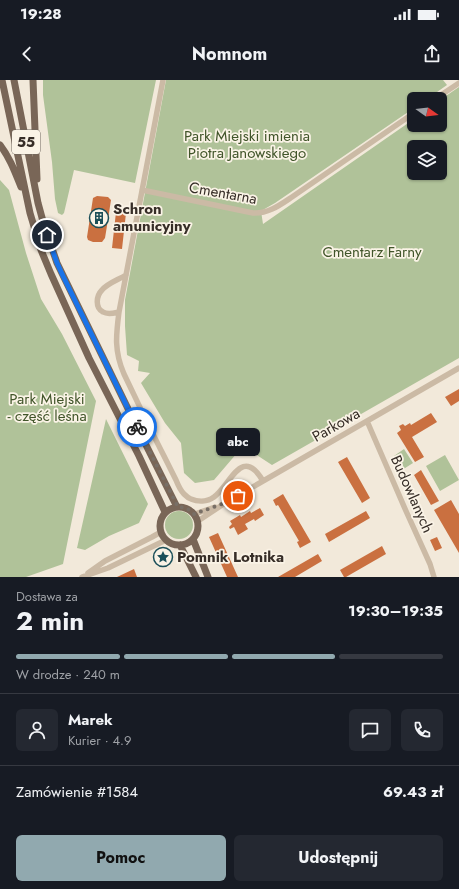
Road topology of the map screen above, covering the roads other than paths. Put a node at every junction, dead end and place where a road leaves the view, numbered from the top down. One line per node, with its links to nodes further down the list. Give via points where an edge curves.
1 (2, 80): 11 (main road, 55)
2 (14, 80): 10 (main road, 55)
3 (33, 80): 10 (main road)
4 (163, 80): 9 (street)
5 (459, 83): 6 (street)
6 (446, 92)
7 (407, 118): 9 (street, Cmentarna, via 266,212 253,213)
8 (0, 145): 11 (main road, via 16,173)
9 (142, 190): 12 (street)
10 (38, 203): 17 (main road, 55, via 60,269)
11 (30, 213): 18 (main road, 55, via 53,280)
12 (126, 275): 13 (street); 13 (street, via 107,285 97,300 100,310 104,313)
13 (119, 312): 16 (street, via 116,336 118,358 182,492 193,500 207,500 242,467 248,466 254,468)
14 (459, 368): 15 (street, Parkowa)
15 (367, 421): 16 (street, Parkowa); 27 (street, Budowlanych)
16 (263, 481): 19 (street, Parkowa)
17 (178, 507): 18 (main road); 19 (main road, via 190,510)
18 (165, 512): 20 (main road, via 161,518)
19 (196, 518): 21 (main road, via 198,531)
20 (161, 532): 22 (main road); 24 (street, via 105,561)
21 (193, 539): 23 (main road); 26 (main road)
22 (166, 540): 23 (main road); 24 (street)
23 (180, 545): 25 (main road)
24 (83, 577)
25 (196, 577)
26 (208, 577)
27 (434, 577)

